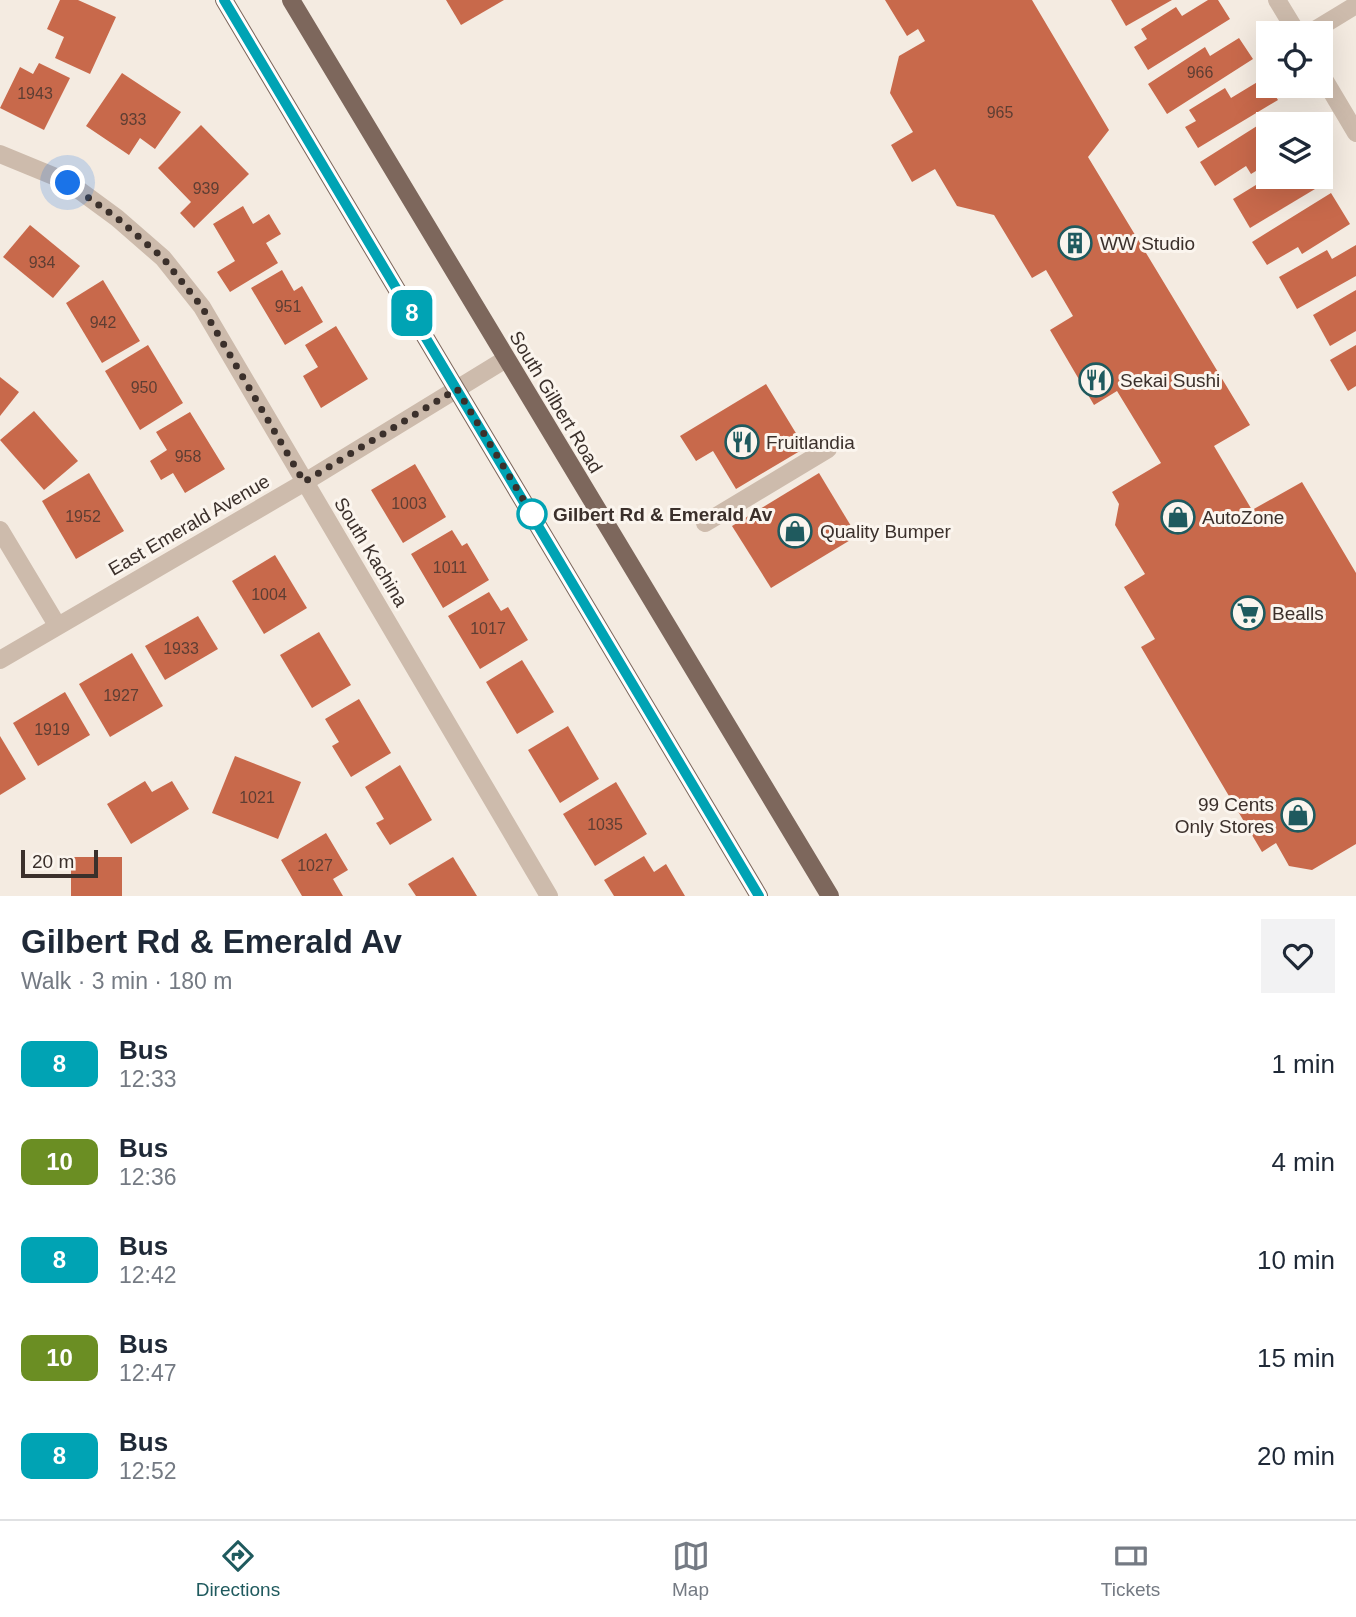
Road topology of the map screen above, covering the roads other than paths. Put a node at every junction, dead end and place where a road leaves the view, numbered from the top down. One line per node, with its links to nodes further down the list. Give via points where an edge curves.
1 (224, 0): 11 (main road)
2 (291, 0): 10 (main road, South Gilbert Road)
3 (1277, 0): 5 (street)
4 (1356, 5): 6 (street)
5 (1290, 21)
6 (1330, 21)
7 (1333, 94): 8 (street)
8 (1356, 132)
9 (0, 154): 13 (street, South Kachina, via 68,183 163,258 202,307)
10 (506, 359): 11 (street, East Emerald Avenue); 20 (main road, South Gilbert Road)
11 (457, 389): 13 (street, East Emerald Avenue); 19 (main road)
12 (828, 449): 14 (street)
13 (304, 482): 16 (street, East Emerald Avenue); 18 (street, South Kachina)
14 (705, 523)
15 (0, 530): 16 (street)
16 (57, 625): 17 (street, East Emerald Avenue)
17 (0, 660)
18 (549, 896)
19 (759, 896)
20 (830, 896)

